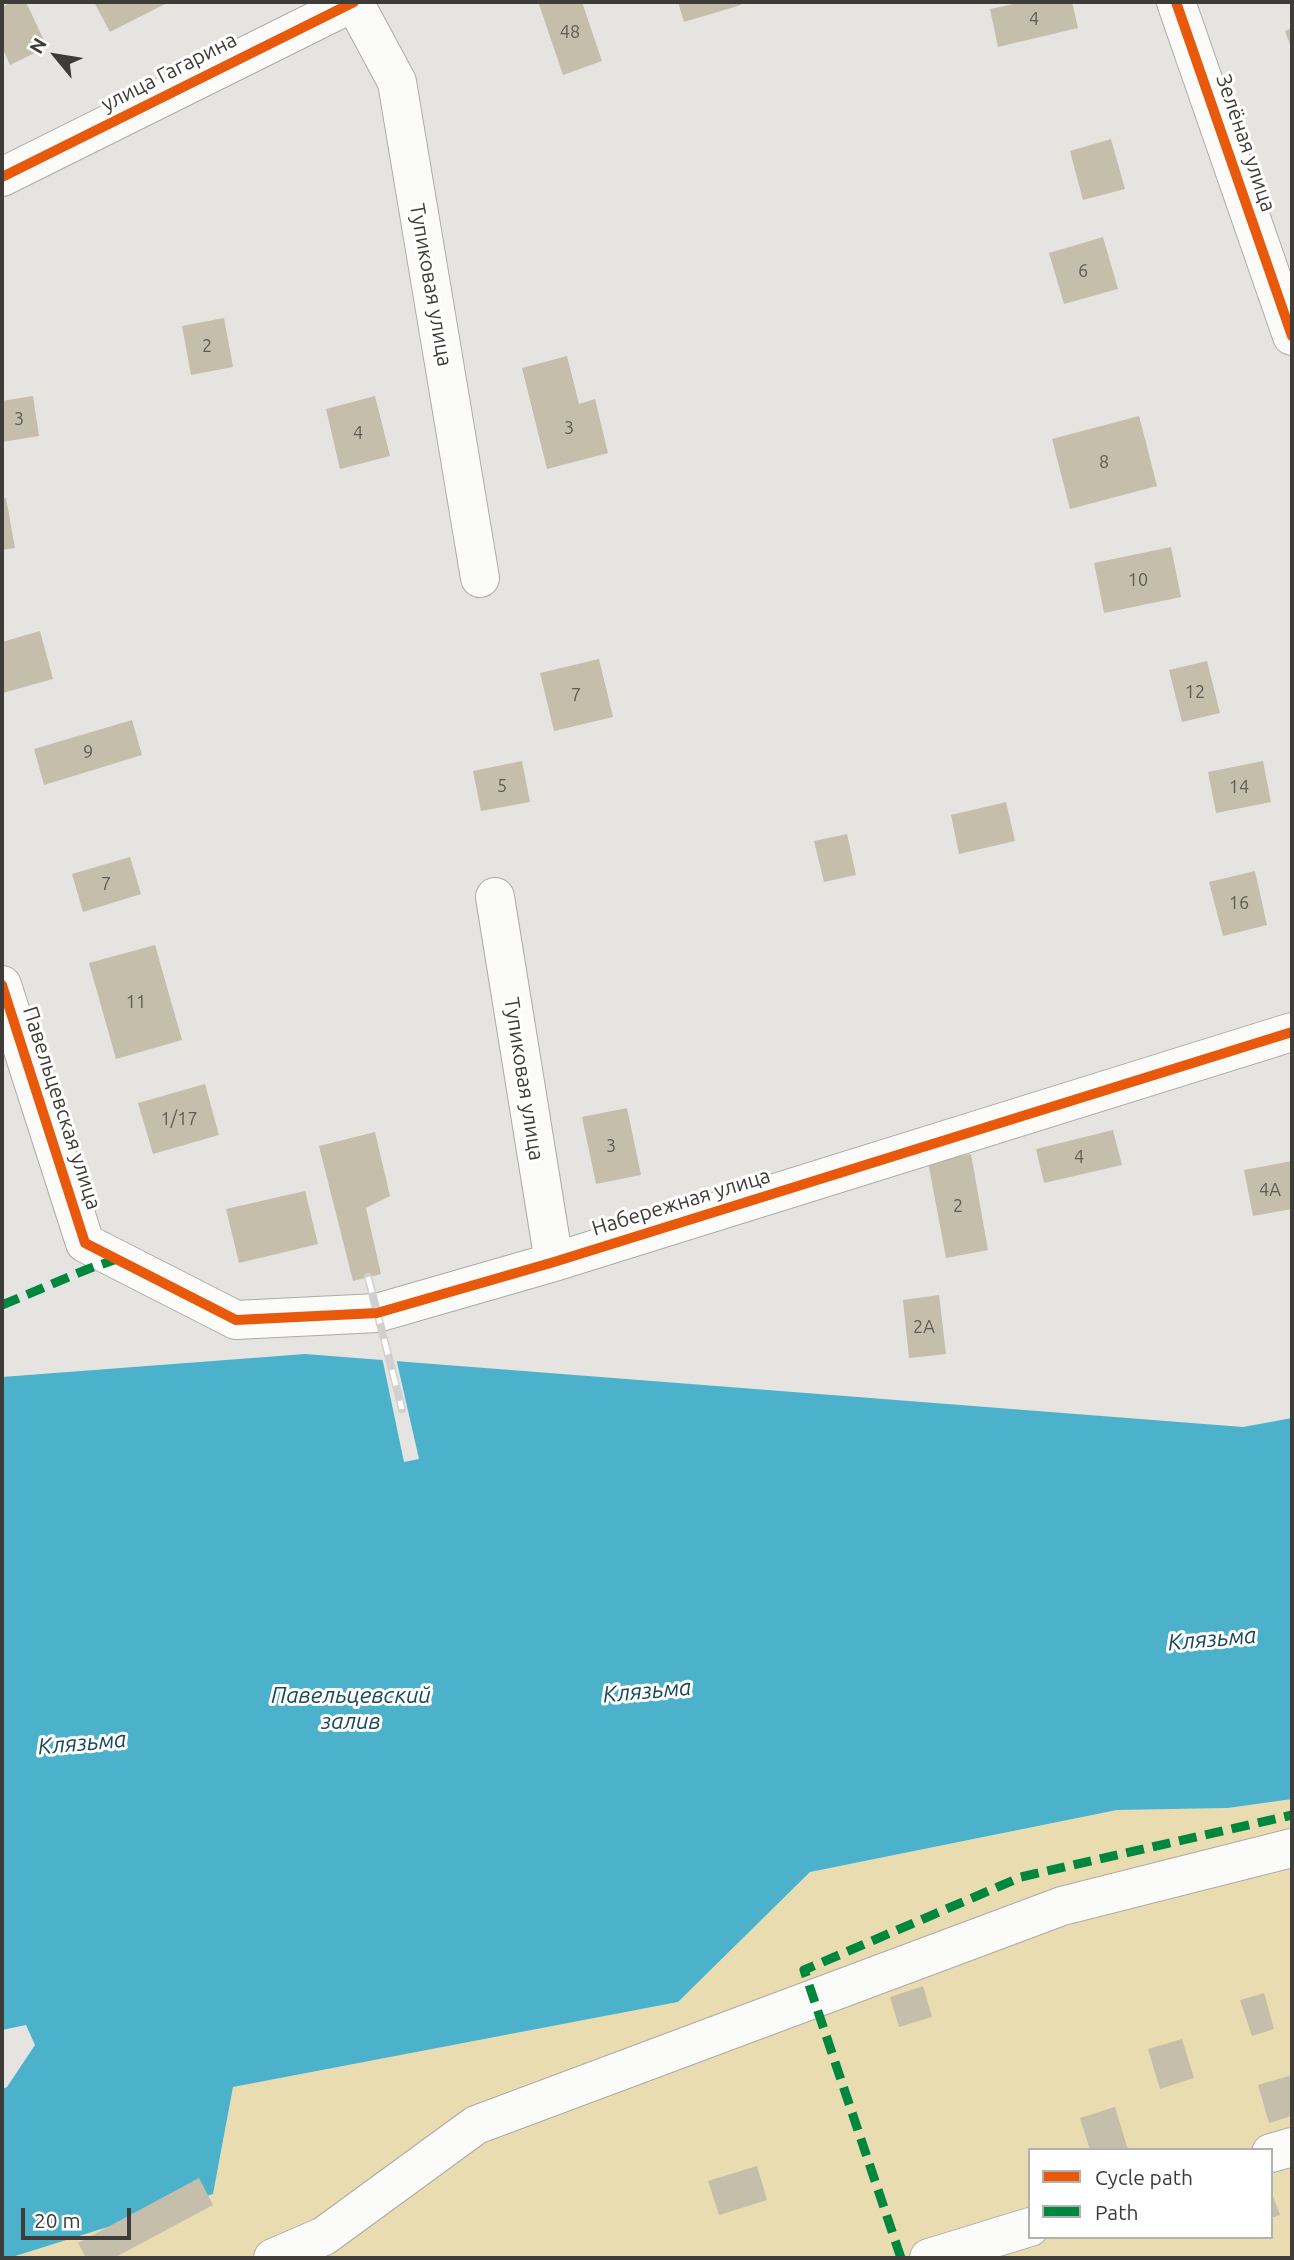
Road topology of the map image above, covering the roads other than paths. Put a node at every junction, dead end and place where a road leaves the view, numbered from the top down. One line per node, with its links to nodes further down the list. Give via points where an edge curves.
1 (354, 2): 3 (street, улица Гагарина); 5 (street, Тупиковая улица, via 397,82)
2 (1176, 2): 4 (street, Зелёная улица)
3 (2, 177)
4 (1292, 336)
5 (480, 578)
6 (495, 897): 10 (street, Тупиковая улица)
7 (2, 985): 9 (street, Павельцевская улица)
8 (1292, 1032): 10 (street, Набережная улица)
9 (86, 1243): 10 (street, Набережная улица, via 236,1320 377,1313)
10 (554, 1262)
11 (1292, 1848): 15 (street, via 1062,1906 476,2125)
12 (1292, 2147): 13 (street)
13 (1273, 2152)
14 (1028, 2228): 17 (street)
15 (325, 2247): 16 (street)
16 (273, 2258)
17 (929, 2258)

